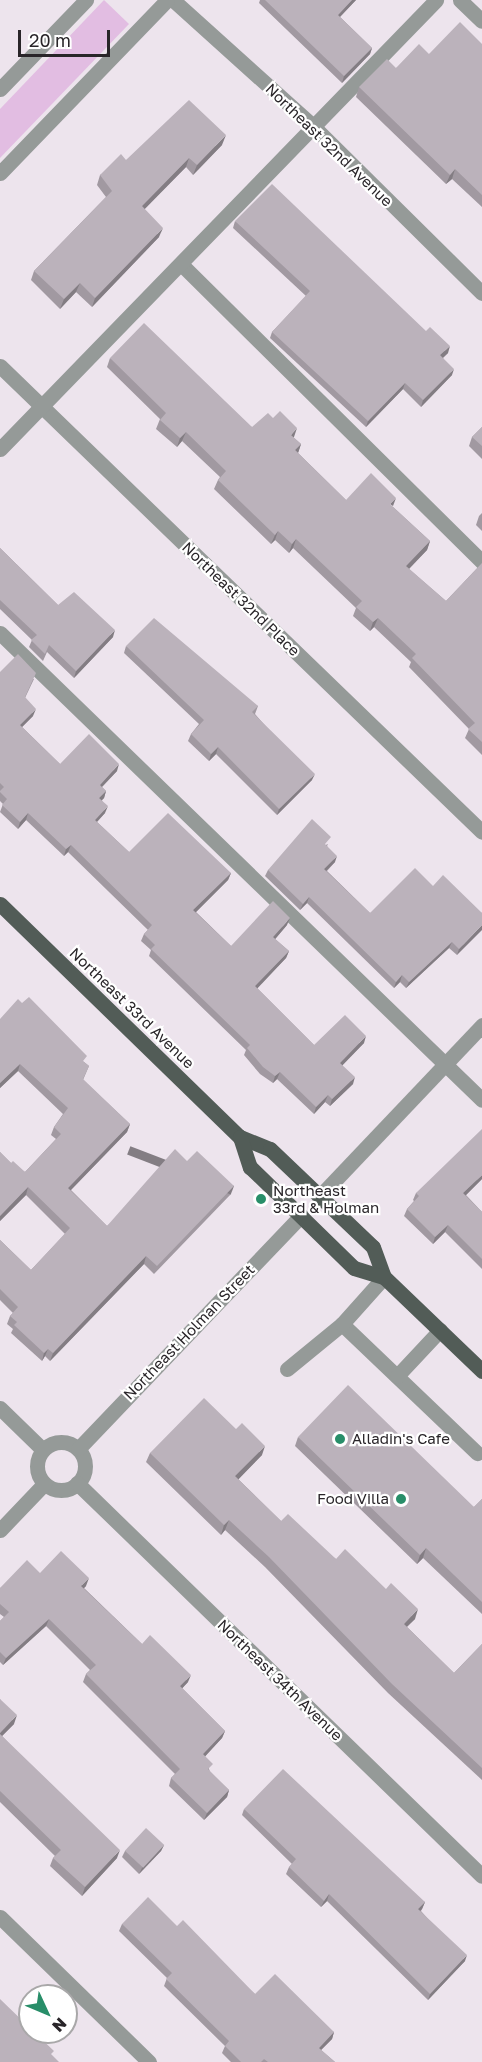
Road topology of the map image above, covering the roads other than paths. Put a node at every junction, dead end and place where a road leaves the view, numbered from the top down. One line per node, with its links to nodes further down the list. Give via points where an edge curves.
1 (86, 0): 7 (street)
2 (167, 0): 9 (street)
3 (173, 0): 8 (street, Northeast 32nd Avenue)
4 (436, 0): 8 (street)
5 (460, 0): 6 (street)
6 (482, 21)
7 (0, 89)
8 (314, 127): 10 (street); 11 (street, Northeast 32nd Avenue)
9 (0, 173)
10 (181, 264): 13 (street); 15 (street)
11 (482, 293)
12 (0, 366): 13 (street, Northeast 32nd Place)
13 (41, 406): 14 (street); 17 (street, Northeast 32nd Place)
14 (0, 450)
15 (482, 562)
16 (0, 633): 20 (street)
17 (482, 832)
18 (0, 904): 22 (main road, Northeast 33rd Avenue)
19 (482, 1025): 20 (street)
20 (445, 1064): 21 (street); 23 (street)
21 (482, 1100)
22 (240, 1137): 23 (main road, Northeast 33rd Avenue, via 270,1149); 24 (main road, Northeast 33rd Avenue, via 250,1167)
23 (319, 1197): 25 (main road, Northeast 33rd Avenue, via 372,1247)
24 (301, 1216): 25 (main road, Northeast 33rd Avenue, via 354,1268); 32 (street, Northeast Holman Street)
25 (384, 1277): 26 (street); 27 (main road, Northeast 33rd Avenue)
26 (342, 1324): 28 (street); 30 (street)
27 (440, 1330): 29 (main road, Northeast 33rd Avenue); 30 (street)
28 (286, 1369)
29 (482, 1371)
30 (398, 1376): 34 (street)
31 (0, 1408): 33 (street)
32 (78, 1449): 33 (street, via 60,1442); 35 (street, via 85,1467)
33 (43, 1450): 36 (street, via 36,1468)
34 (477, 1453)
35 (77, 1483): 36 (street, via 58,1490); 38 (street, Northeast 34th Avenue)
36 (44, 1484): 37 (street)
37 (0, 1530)
38 (482, 1876)
39 (0, 1917): 40 (street)
40 (149, 2062)

